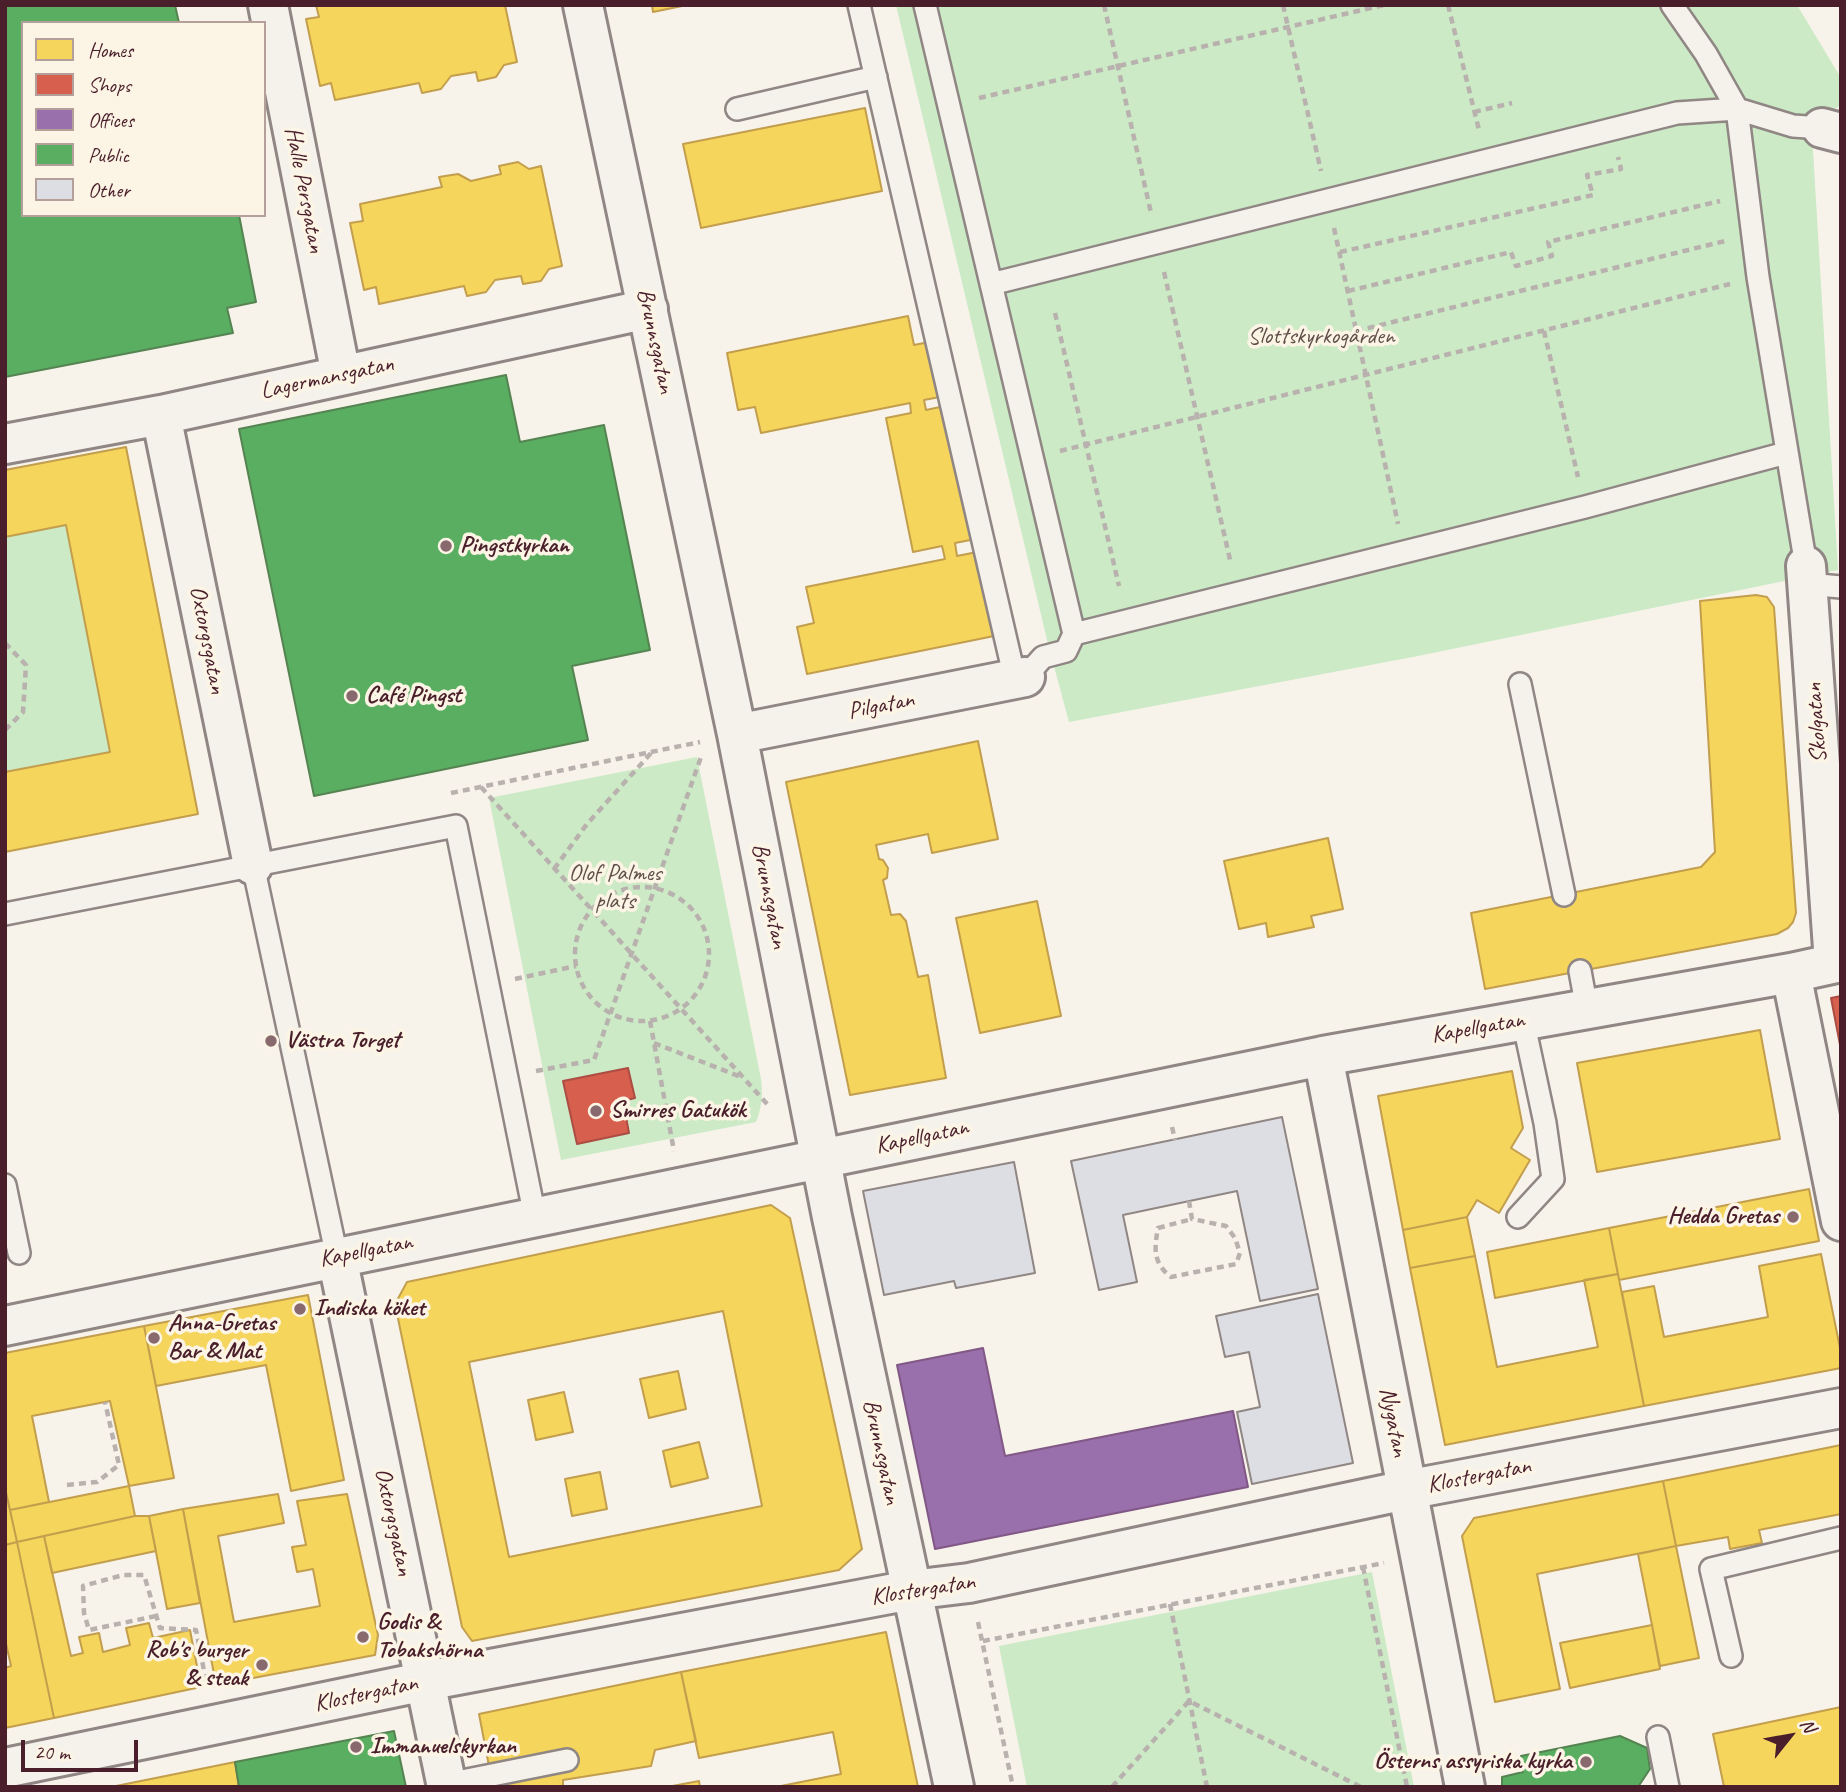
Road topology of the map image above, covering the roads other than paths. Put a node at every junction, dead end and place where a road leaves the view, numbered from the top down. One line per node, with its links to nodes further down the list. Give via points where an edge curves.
1 (268, 5): 12 (street, Halle Persgatan)
2 (583, 5): 11 (street, Brunnsgatan)
3 (859, 5): 6 (lane)
4 (925, 5): 10 (lane)
5 (1672, 5): 8 (lane)
6 (876, 77): 7 (lane); 18 (lane)
7 (737, 109)
8 (1737, 109): 9 (lane, via 1793,126); 10 (lane, via 1677,113); 15 (lane)
9 (1832, 130)
10 (991, 284): 17 (lane)
11 (648, 309): 12 (street, Lagermansgatan); 20 (street, Brunnsgatan)
12 (341, 374): 13 (street, Lagermansgatan)
13 (161, 415): 14 (street, Lagermansgatan); 21 (street, Oxtorgsgatan)
14 (5, 444)
15 (1786, 453): 16 (lane); 17 (lane)
16 (1818, 579): 24 (street, Skolgatan)
17 (1074, 634): 18 (lane, via 1066,651 1043,657)
18 (1020, 678): 20 (street, Pilgatan)
19 (1520, 684): 22 (lane)
20 (737, 734): 30 (street, Brunnsgatan)
21 (253, 865): 23 (lane); 32 (lane, via 456,826); 36 (lane)
22 (1564, 895)
23 (5, 914)
24 (1837, 962): 26 (street, Kapellgatan)
25 (1580, 971): 27 (lane)
26 (1791, 973): 27 (street, Kapellgatan); 34 (street)
27 (1587, 1009): 28 (street, Kapellgatan)
28 (1523, 1020): 29 (street, Kapellgatan); 33 (lane, via 1553,1179)
29 (1323, 1056): 30 (street, Kapellgatan); 39 (street, Nygatan)
30 (821, 1158): 32 (street, Kapellgatan); 41 (street, Brunnsgatan)
31 (5, 1185): 35 (lane)
32 (535, 1217): 36 (street, Kapellgatan)
33 (1518, 1217)
34 (1841, 1221)
35 (19, 1253)
36 (337, 1257): 37 (street, Kapellgatan); 43 (street, Oxtorgsgatan)
37 (5, 1326)
38 (1841, 1408): 39 (street, Klostergatan)
39 (1406, 1489): 41 (street, Klostergatan, via 969,1583); 49 (street, Nygatan)
40 (1841, 1538): 42 (lane, via 1712,1569)
41 (911, 1590): 43 (street, Klostergatan); 48 (street, Brunnsgatan)
42 (1731, 1656)
43 (426, 1681): 46 (street, Klostergatan); 47 (street, Oxtorgsgatan)
44 (1658, 1737): 50 (lane)
45 (567, 1760): 47 (lane)
46 (5, 1768)
47 (447, 1785)
48 (954, 1787)
49 (1465, 1787)
50 (1668, 1787)

